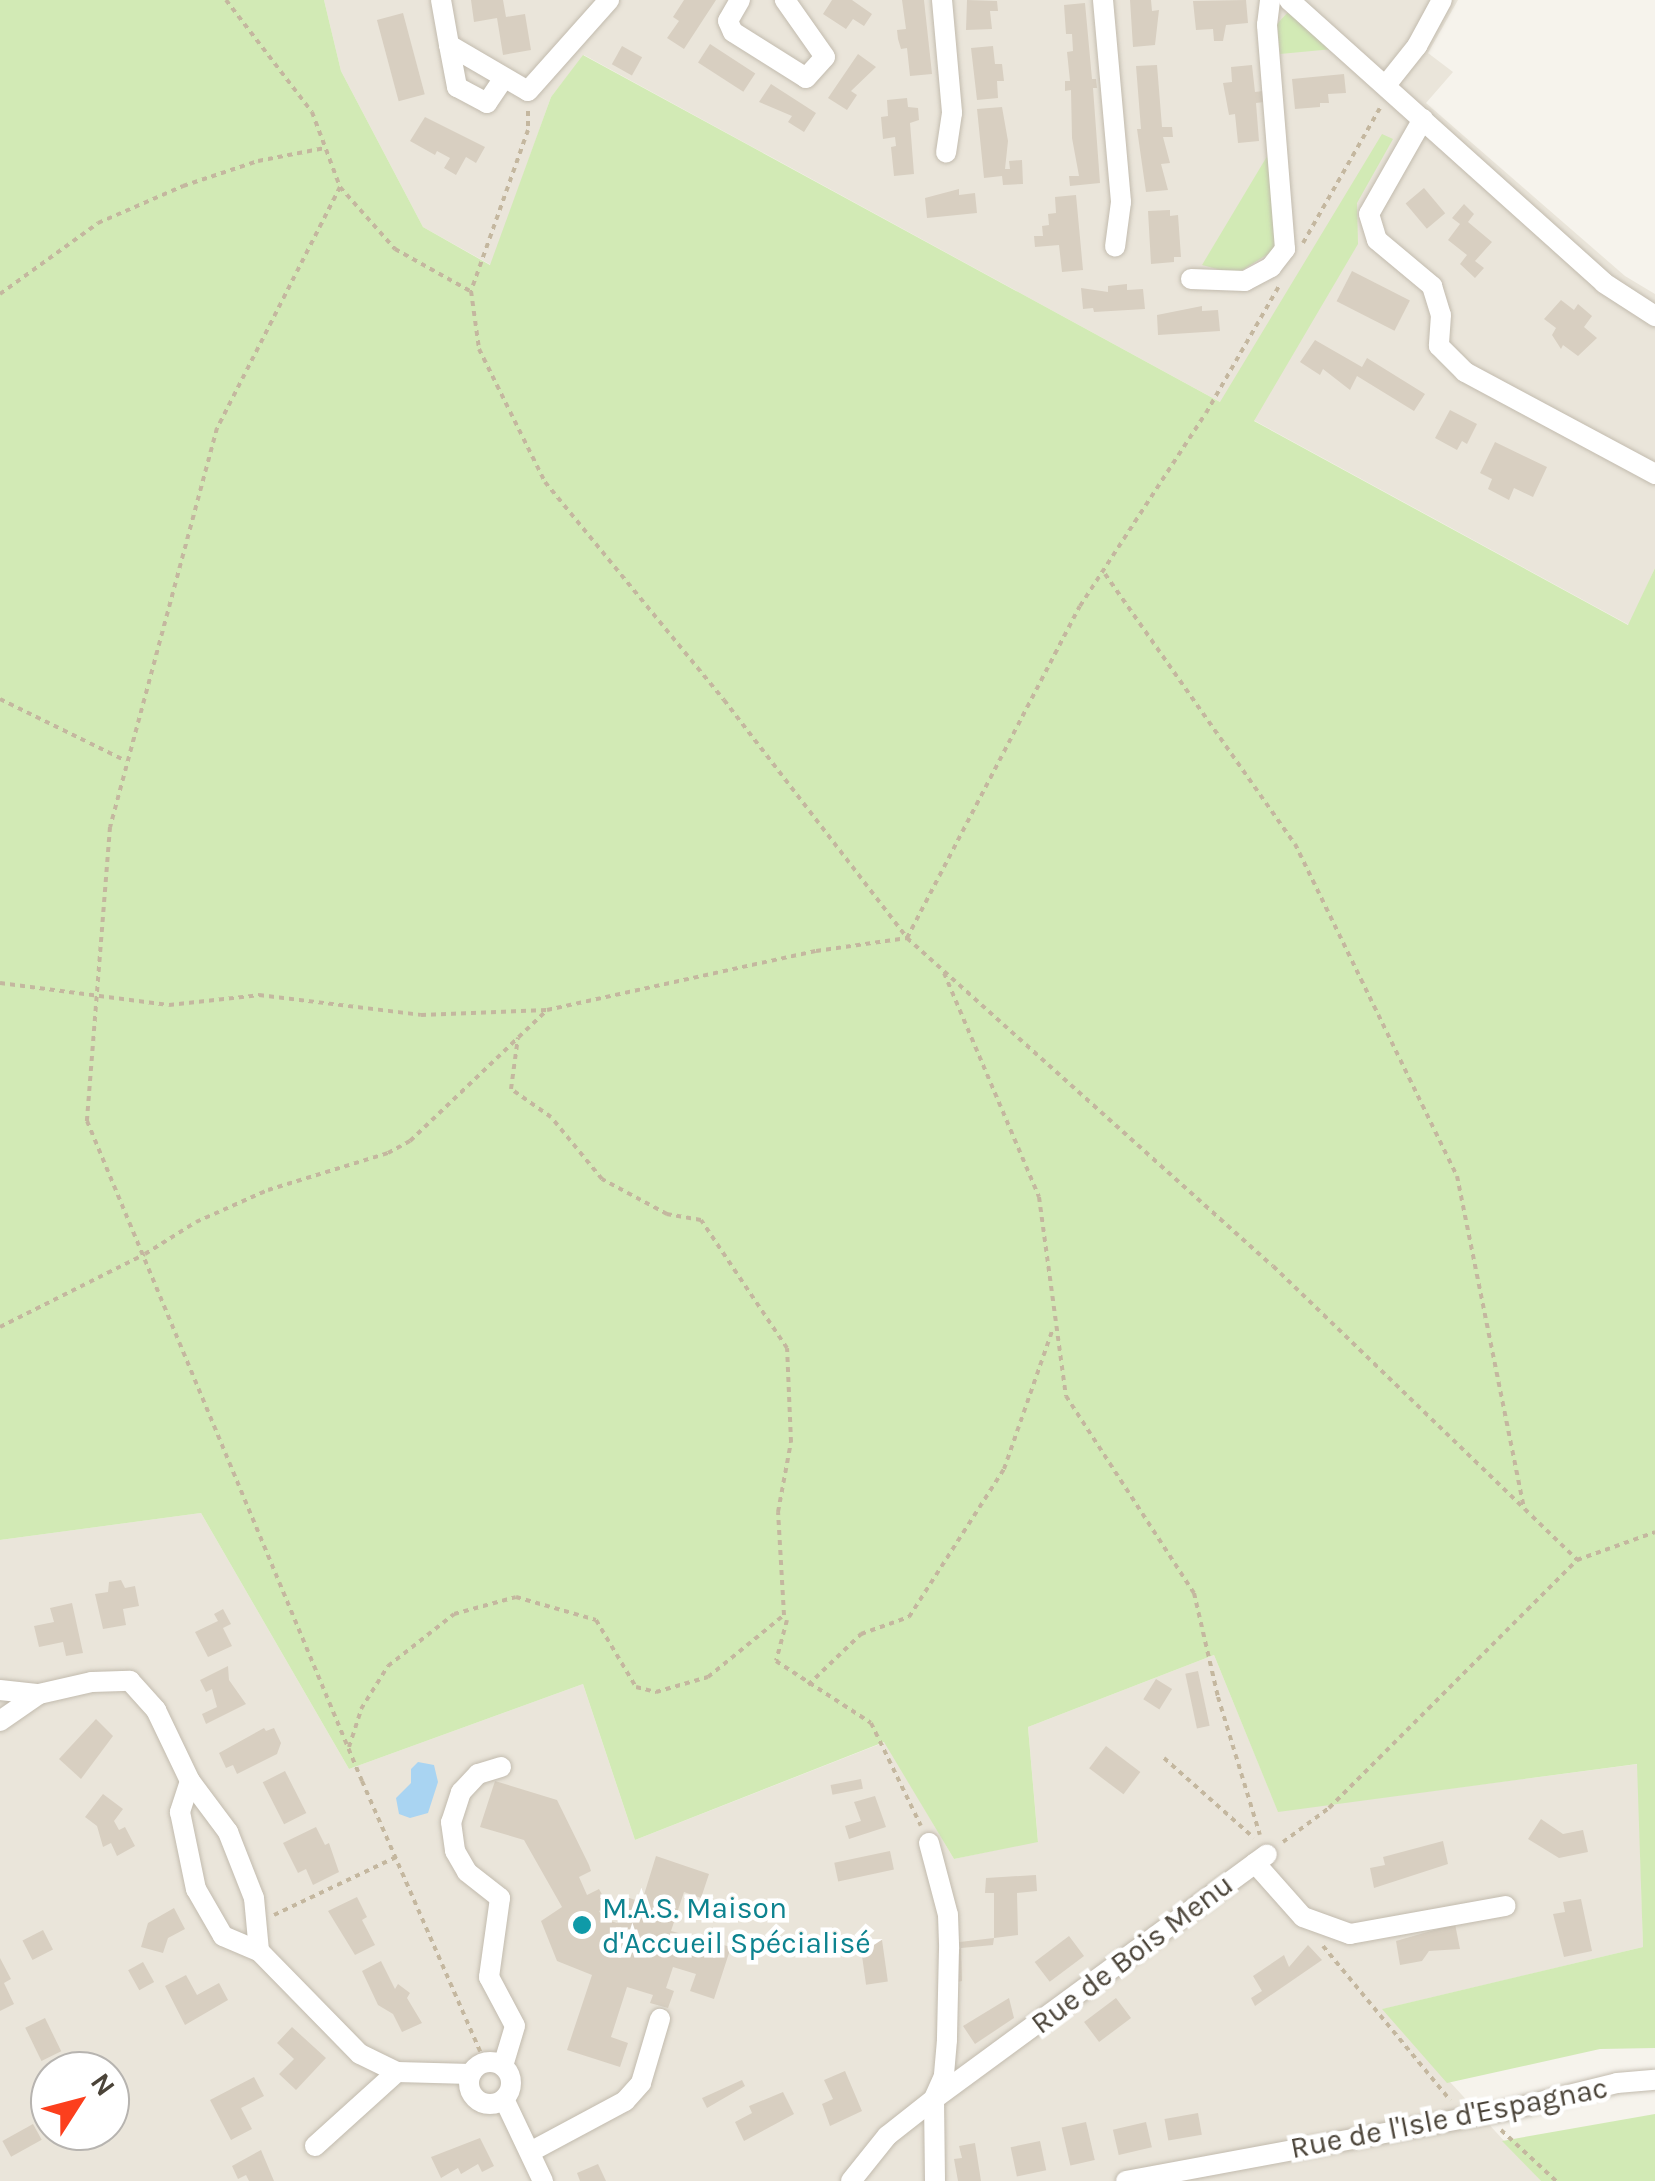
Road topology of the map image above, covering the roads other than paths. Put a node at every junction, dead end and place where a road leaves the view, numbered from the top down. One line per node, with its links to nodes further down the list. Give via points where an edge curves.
1 (441, 0): 10 (street)
2 (608, 0): 11 (street, via 528,92)
3 (740, 0): 4 (street, via 728,20 733,32 806,78 825,56)
4 (785, 0)
5 (942, 0): 14 (street, via 952,113)
6 (1103, 0): 15 (street, via 1121,202)
7 (1270, 0): 16 (street, via 1286,249 1272,267 1245,282)
8 (1289, 0): 12 (street)
9 (1442, 0): 12 (street)
10 (450, 45): 11 (street); 11 (street, via 457,87 488,103)
11 (504, 78)
12 (1386, 85): 13 (street)
13 (1422, 119): 17 (street, via 1604,283); 18 (street, via 1368,214 1377,240 1432,286 1441,315 1439,346 1465,372)
14 (946, 153)
15 (1115, 247)
16 (1191, 279)
17 (1655, 316)
18 (1655, 474)
19 (0, 1690): 20 (street)
20 (39, 1694): 21 (street); 23 (street, via 130,1681 156,1710)
21 (0, 1721)
22 (501, 1766): 29 (street, via 478,1774 461,1792 451,1822 454,1852 500,1898 489,1977 515,2026)
23 (190, 1781): 26 (street, via 228,1832 259,1922); 26 (street, via 180,1812 196,1889 223,1936)
24 (929, 1843): 33 (street, via 948,1915 949,1949 948,2040)
25 (1505, 1906): 33 (street, Rue de Bois Menu, via 1350,1934 1302,1917 1261,1858)
26 (259, 1950): 28 (street)
27 (660, 2019): 36 (street, via 641,2083 626,2101)
28 (360, 2054): 30 (street); 32 (street)
29 (486, 2067): 30 (street); 34 (street, via 512,2082); 34 (street, via 470,2088 478,2100)
30 (398, 2072): 32 (street)
31 (1655, 2080): 40 (street, Rue de l'Isle d'Espagnac)
32 (365, 2098): 35 (street)
33 (934, 2098): 38 (street, Rue de Bois Menu, via 887,2136); 39 (street)
34 (504, 2099): 36 (street)
35 (315, 2146)
36 (530, 2152): 37 (street)
37 (543, 2181)
38 (851, 2181)
39 (935, 2181)
40 (1126, 2181)

